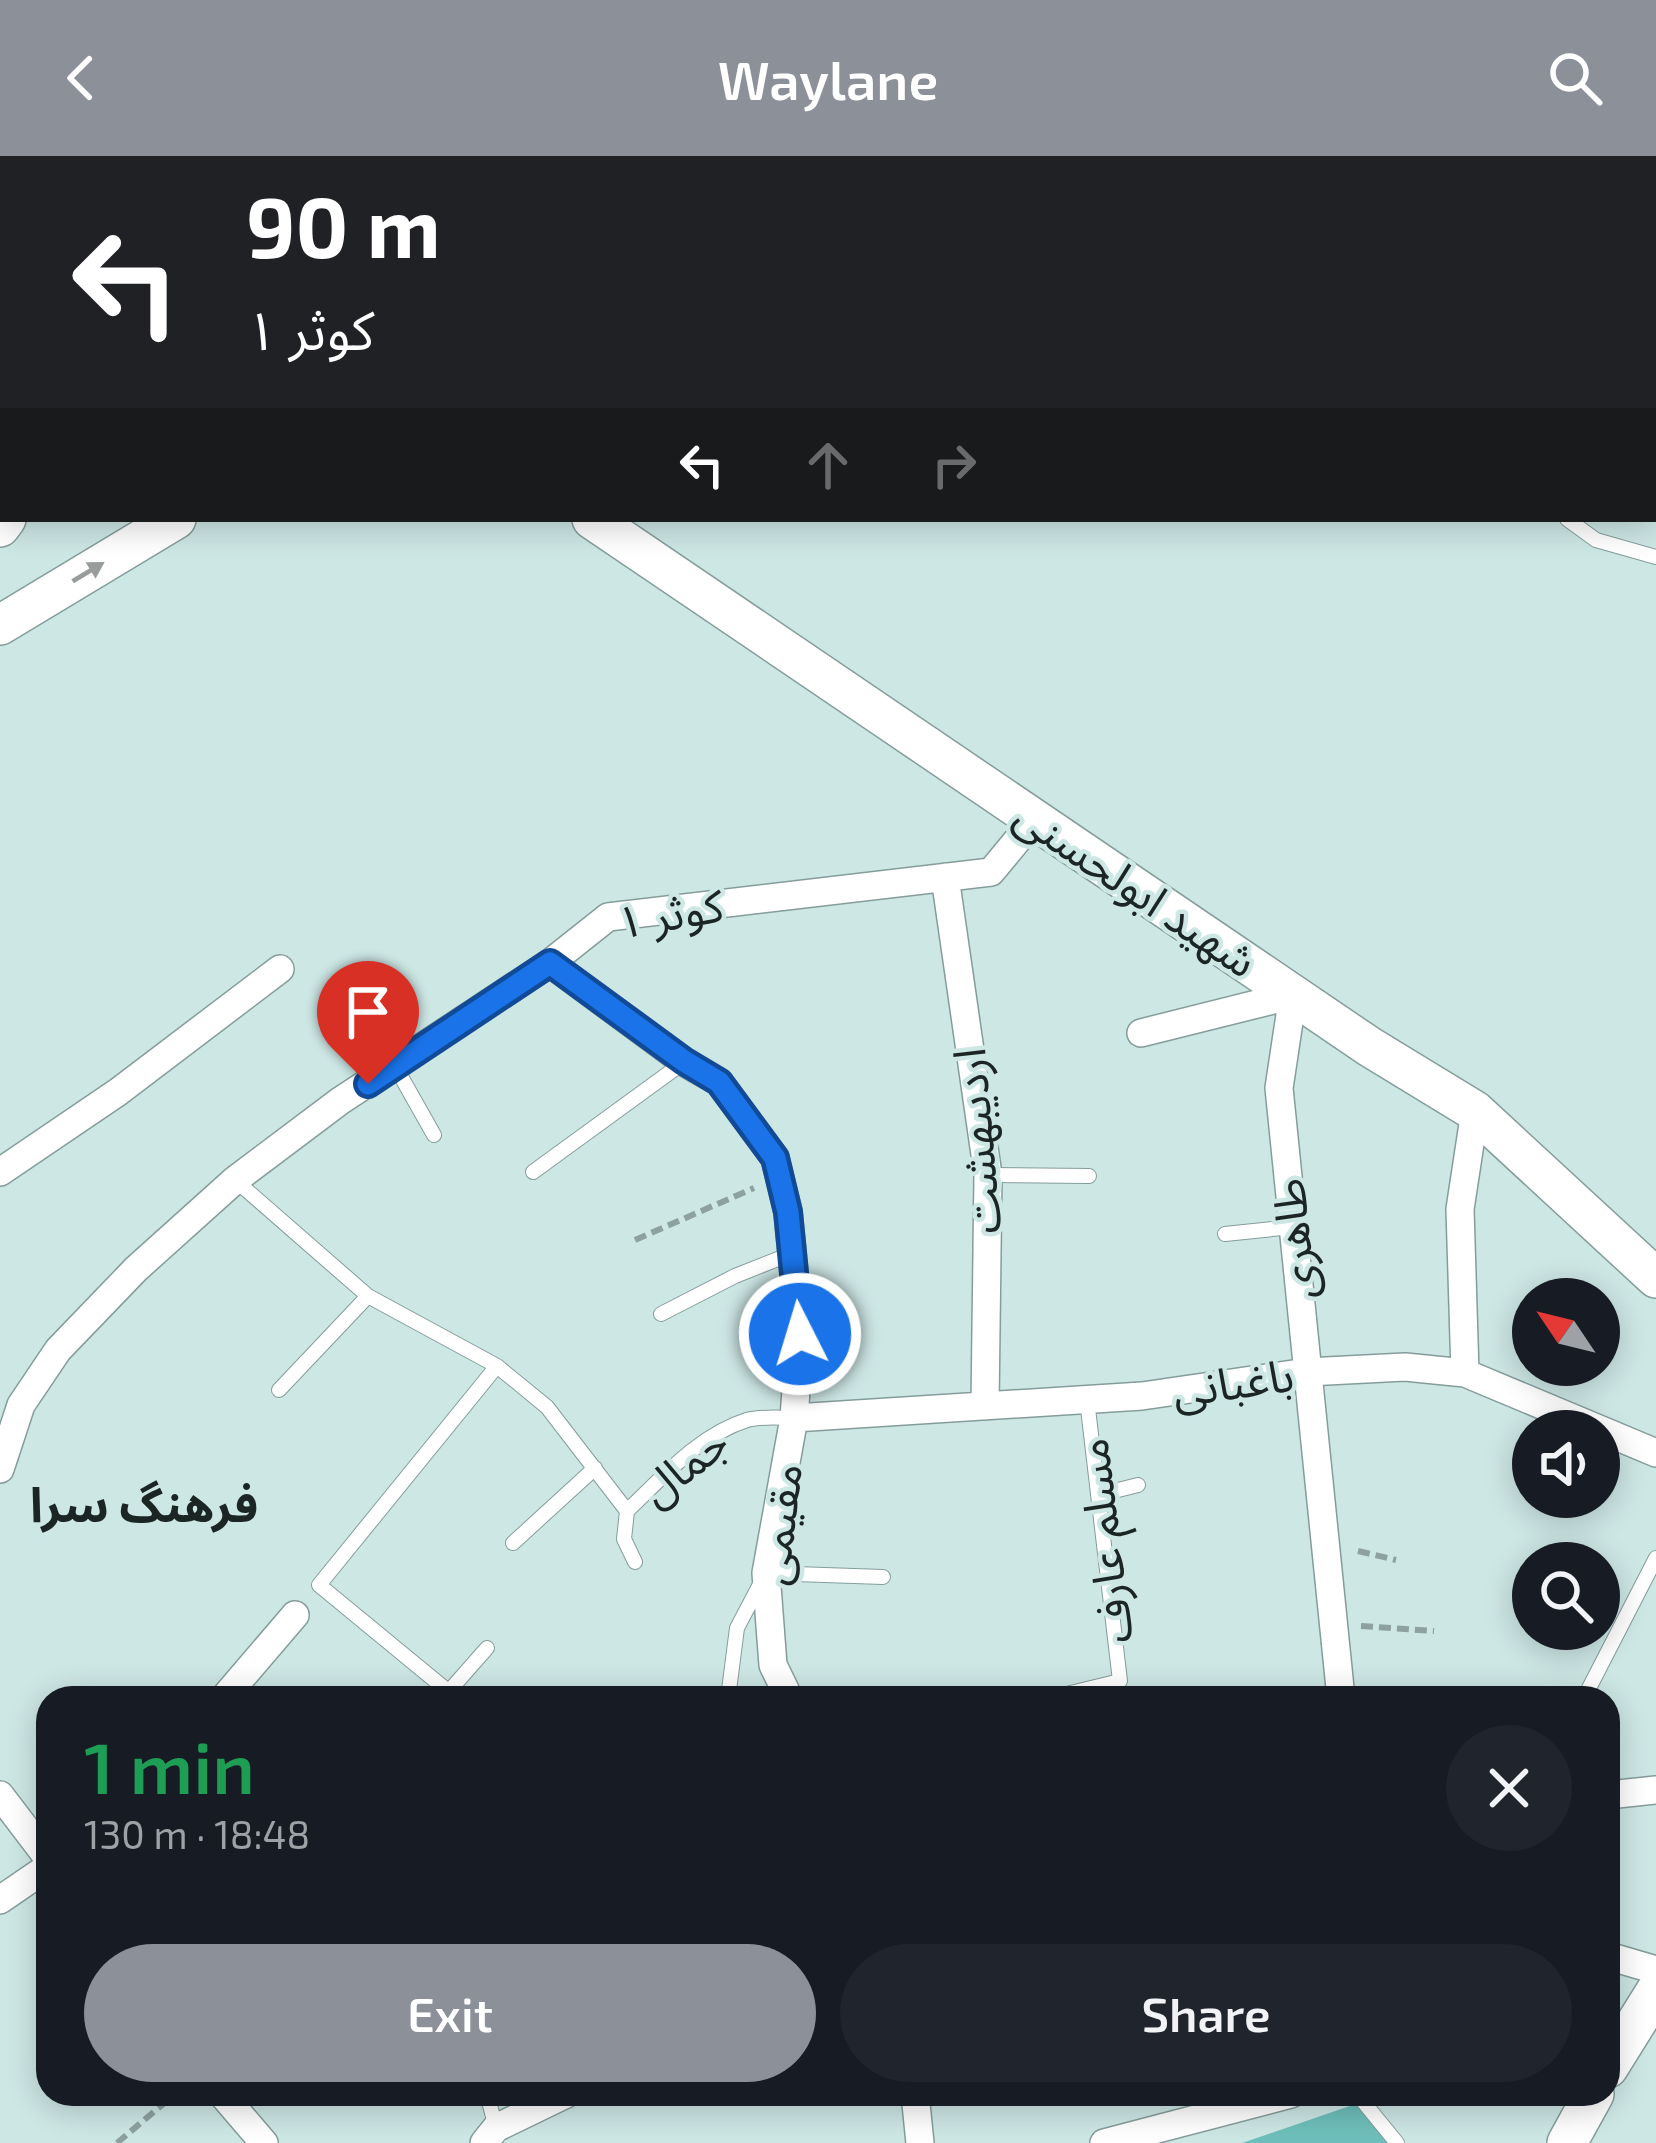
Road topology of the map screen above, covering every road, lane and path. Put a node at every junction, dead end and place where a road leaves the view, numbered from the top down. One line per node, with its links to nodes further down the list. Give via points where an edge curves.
1 (171, 522): 5 (street, one-way to 1)
2 (594, 522): 6 (street, شهید ابولحسنی)
3 (1571, 522): 4 (lane, via 1596,540)
4 (1656, 557)
5 (0, 625)
6 (1034, 820): 7 (street, کوثر ۱, via 991,872); 10 (street, شهید ابولحسنی)
7 (945, 878): 8 (street, کوثر ۱, via 608,917); 18 (street, اردیبهشت)
8 (550, 963): 12 (street, مقیمی); 13 (street, کوثر ۱)
9 (280, 969): 16 (street)
10 (1293, 995): 11 (street); 14 (street, شهید ابولحسنی); 22 (street, طاهری, via 1280,1088)
11 (1141, 1033)
12 (684, 1061): 17 (lane); 20 (street, مقیمی, via 719,1082 775,1158)
13 (395, 1066): 15 (lane); 21 (street, کوثر ۱)
14 (1475, 1111): 26 (street, شهید ابولحسنی); 31 (street, via 1460,1209)
15 (434, 1135)
16 (0, 1172)
17 (532, 1172)
18 (988, 1175): 19 (lane); 34 (street, اردیبهشت)
19 (1089, 1176)
20 (779, 1177): 24 (path); 25 (street, مقیمی)
21 (235, 1180): 27 (lane); 38 (street, کوثر ۱, via 58,1350 21,1406)
22 (1292, 1227): 23 (lane); 30 (street, طاهری)
23 (1225, 1234)
24 (635, 1240)
25 (793, 1253): 28 (lane); 35 (street, مقیمی, via 800,1334)
26 (1656, 1278)
27 (368, 1296): 29 (lane); 32 (lane)
28 (661, 1314)
29 (497, 1366): 37 (lane, via 547,1406); 52 (lane, via 319,1585)
30 (1307, 1372): 31 (street, باغبانی); 33 (street, باغبانی); 48 (street, طاهری)
31 (1465, 1373): 36 (street, باغبانی)
32 (279, 1390)
33 (1087, 1400): 34 (street, باغبانی); 40 (lane, مسلم عارف)
34 (985, 1406): 35 (street, باغبانی)
35 (794, 1418): 41 (lane, جمال, via 751,1419 711,1435); 45 (street, مقیمی)
36 (1656, 1453)
37 (595, 1468): 41 (lane); 42 (lane)
38 (0, 1469)
39 (1138, 1485): 40 (lane)
40 (1098, 1495): 56 (lane, مسلم عارف, via 1120,1682)
41 (627, 1510): 44 (lane, جمال, via 623,1539)
42 (513, 1544)
43 (1656, 1558): 58 (lane)
44 (635, 1562)
45 (766, 1573): 46 (lane); 54 (lane, via 737,1628); 55 (street, مقیمی, via 773,1665)
46 (883, 1577)
47 (295, 1615): 51 (street)
48 (1333, 1624): 49 (path); 57 (street, طاهری)
49 (1434, 1630)
50 (487, 1648): 53 (lane)
51 (234, 1686)
52 (436, 1686)
53 (454, 1686)
54 (730, 1686)
55 (783, 1686)
56 (1102, 1686)
57 (1340, 1686)
58 (1590, 1686)
59 (1656, 1790): 60 (street)
60 (1620, 1794)
61 (0, 1796): 62 (street)
62 (36, 1858)
63 (36, 1879): 64 (street)
64 (0, 1900)
65 (1620, 1960): 66 (street)
66 (1656, 1970)
67 (1656, 1990): 68 (street)
68 (1620, 2048)
69 (161, 2106): 78 (path)
70 (232, 2106): 79 (street)
71 (488, 2106): 77 (lane)
72 (544, 2106): 77 (street)
73 (916, 2106): 80 (street)
74 (1245, 2106): 81 (street)
75 (1367, 2106): 82 (lane)
76 (1587, 2106): 83 (street)
77 (490, 2136)
78 (117, 2143)
79 (264, 2143)
80 (920, 2143)
81 (1104, 2143)
82 (1397, 2143)
83 (1567, 2143)

